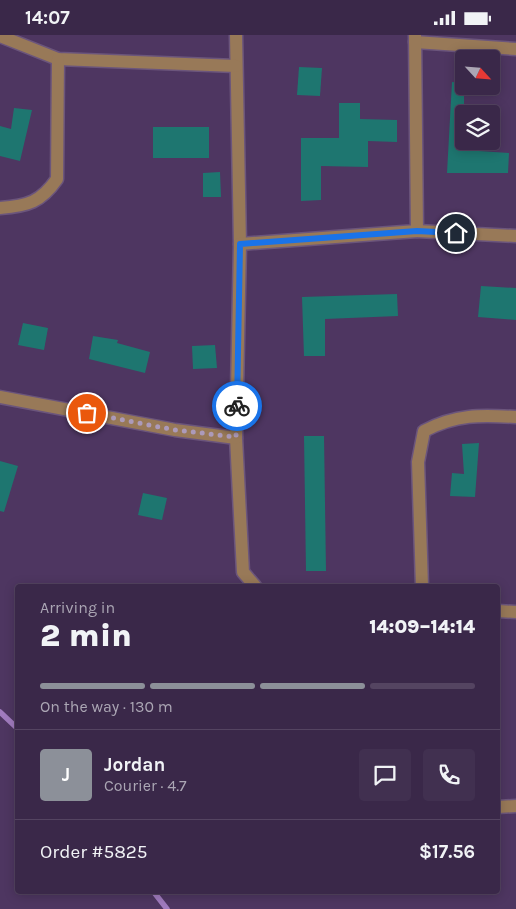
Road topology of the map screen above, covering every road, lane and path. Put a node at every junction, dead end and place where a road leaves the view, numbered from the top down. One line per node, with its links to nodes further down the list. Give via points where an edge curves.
1 (236, 35): 6 (street)
2 (0, 36): 5 (street)
3 (415, 39): 4 (street); 8 (street)
4 (516, 49)
5 (58, 59): 6 (street); 7 (street, via 57,179 47,193 25,206)
6 (236, 66): 10 (street)
7 (0, 208)
8 (417, 231): 9 (street); 10 (street)
9 (516, 236)
10 (240, 244): 13 (street)
11 (0, 397): 13 (street, via 175,430)
12 (516, 417): 15 (street, via 465,415 424,431 418,461)
13 (236, 437): 14 (street, via 243,572)
14 (253, 584)
15 (422, 584)
16 (500, 611): 17 (street)
17 (516, 612)
18 (516, 805): 19 (street)
19 (500, 807)

